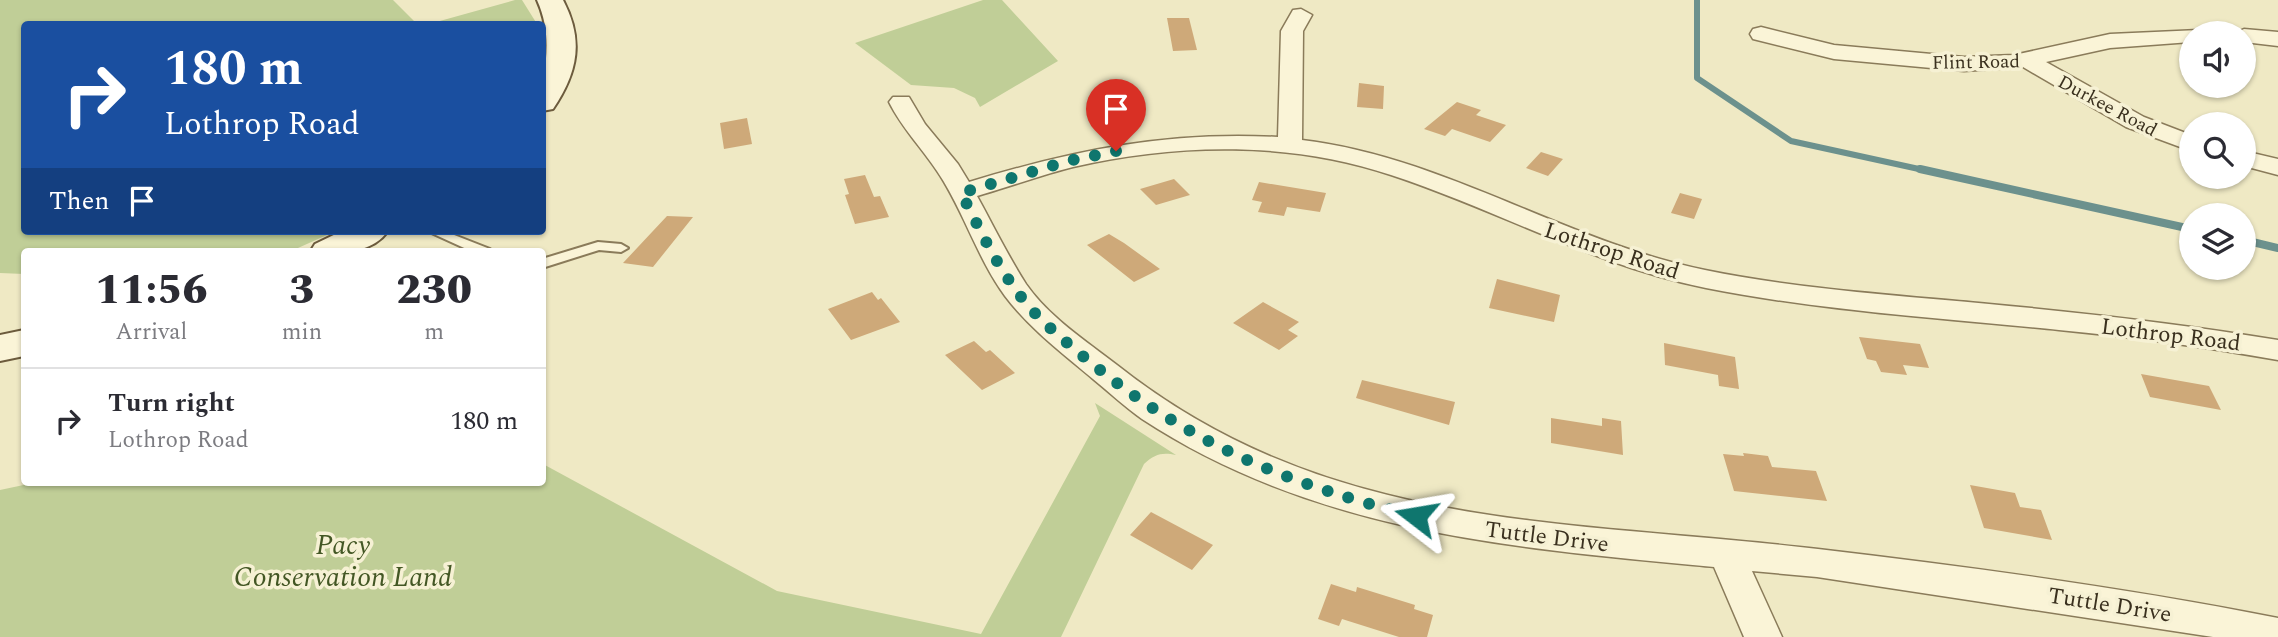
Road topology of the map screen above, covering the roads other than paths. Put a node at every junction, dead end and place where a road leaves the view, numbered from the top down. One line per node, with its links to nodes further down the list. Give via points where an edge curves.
1 (550, 0): 8 (street, via 565,40 556,79)
2 (1301, 15): 11 (street, via 1292,31)
3 (1761, 34): 7 (street, Flint Road, via 1802,47 1897,59 1964,64)
4 (2179, 36): 7 (street, Flint Road, via 2110,41)
5 (2256, 37): 6 (street)
6 (2278, 39)
7 (2027, 60): 10 (street, Durkee Road, via 2135,122)
8 (546, 95)
9 (901, 102): 14 (street, Tuttle Drive)
10 (2179, 139)
11 (1290, 145): 14 (street, Lothrop Road, via 1172,143 1139,147 1068,161); 23 (street, Lothrop Road, via 1400,169 1627,260 1703,278 1774,290 2157,331)
12 (2256, 162): 13 (street)
13 (2278, 167)
14 (961, 193): 24 (street, Tuttle Drive, via 1016,291 1054,331 1152,410 1213,445 1320,489 1435,521 1514,534)
15 (362, 235): 17 (street)
16 (443, 235): 18 (lane)
17 (336, 248)
18 (475, 248)
19 (621, 248): 20 (lane, via 598,246)
20 (546, 263)
21 (21, 344): 22 (street)
22 (0, 348)
23 (2278, 350)
24 (1726, 554): 25 (street, Tuttle Drive, via 2025,591); 26 (street)
25 (2278, 634)
26 (1763, 637)

